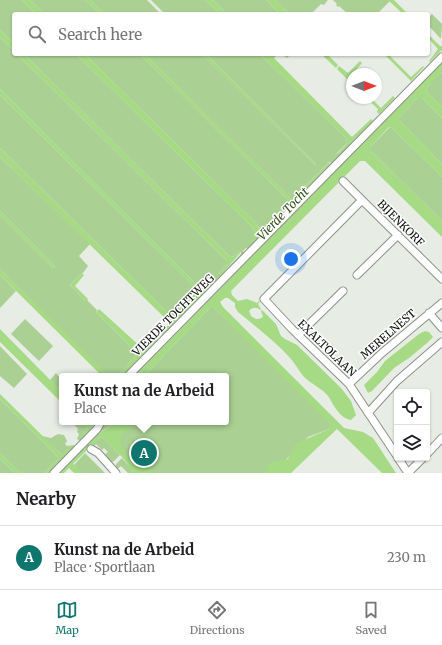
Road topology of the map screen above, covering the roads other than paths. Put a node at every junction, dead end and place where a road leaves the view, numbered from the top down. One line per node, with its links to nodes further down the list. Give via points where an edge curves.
1 (442, 57): 14 (street, VIERDE TOCHTWEG)
2 (343, 181): 3 (street, BIJENKORF)
3 (362, 200): 4 (street, BIJENKORF); 8 (street, BIJENKORF)
4 (398, 235): 5 (street); 6 (street, BIJENKORF)
5 (358, 275)
6 (442, 280)
7 (343, 291): 12 (street)
8 (264, 299): 12 (street, EXALTOLAAN)
9 (442, 303): 10 (street, MERELNEST)
10 (429, 313): 11 (street); 15 (street, MERELNEST)
11 (442, 328)
12 (298, 335): 15 (street, EXALTOLAAN)
13 (442, 342): 16 (street, via 397,381)
14 (131, 373)
15 (350, 384): 16 (street, EXALTOLAAN)
16 (368, 413): 20 (street, EXALTOLAAN)
17 (99, 425): 24 (street)
18 (442, 438): 21 (street)
19 (90, 449): 25 (street, via 98,453)
20 (394, 451)
21 (430, 451)
22 (400, 461): 26 (street, EXALTOLAAN)
23 (420, 461): 26 (street)
24 (54, 473)
25 (116, 473)
26 (408, 473)

